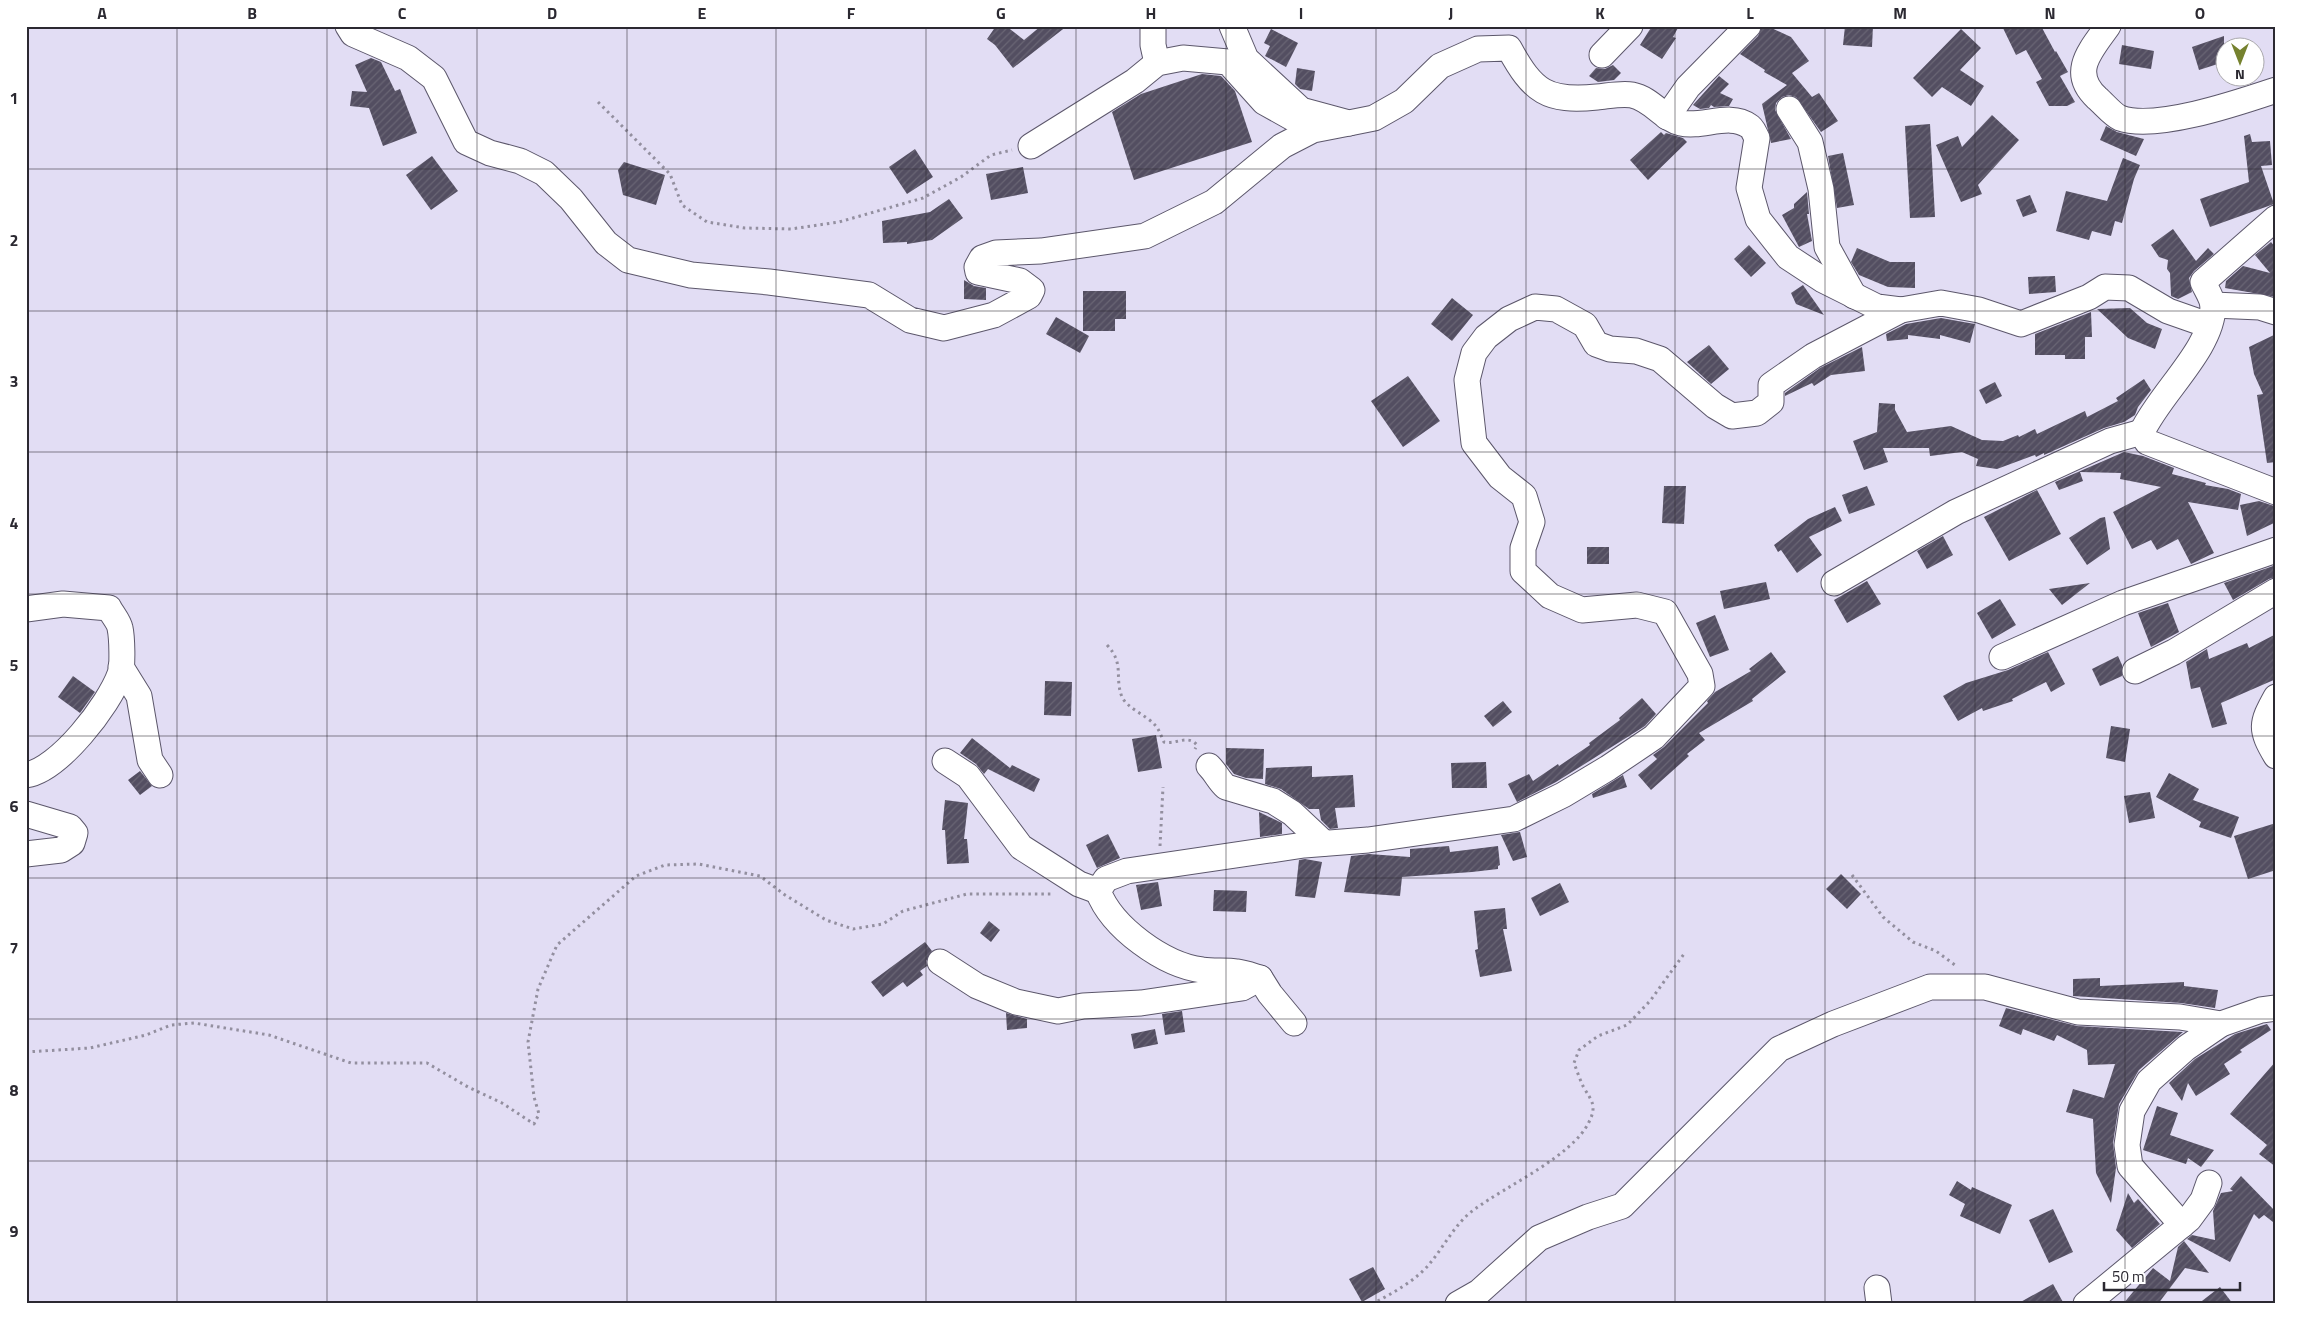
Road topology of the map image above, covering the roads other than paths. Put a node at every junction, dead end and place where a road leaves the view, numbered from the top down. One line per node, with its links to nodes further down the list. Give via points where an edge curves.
1 (348, 26): 13 (street, via 353,34 408,58 434,78 466,142 490,153 520,160 544,173 571,199 606,244 628,260 690,275 869,295 910,320 944,328 994,315 1029,296 1032,290 1020,281 978,272 982,258 996,253 1041,251 1144,236 1214,202 1282,146)
2 (1153, 26): 8 (street)
3 (1232, 26): 12 (street, via 1246,59 1301,110)
4 (1630, 26): 7 (street)
5 (1748, 26): 11 (street, via 1688,87)
6 (2108, 26): 9 (street, via 2085,58 2084,82 2119,118 2143,122 2178,117 2223,108)
7 (1602, 55)
8 (1157, 63): 13 (street, via 1183,58 1228,62 1264,102); 14 (street, via 1135,81)
9 (2276, 90)
10 (1789, 108): 16 (street, via 1810,142 1822,189 1827,247)
11 (1667, 117): 12 (street, via 1655,105 1631,94 1559,98 1539,88 1522,71 1509,48 1478,49 1440,66 1404,101 1374,118); 16 (street, via 1682,123 1734,120 1750,126 1758,138 1749,188 1758,218 1788,257)
12 (1349, 123): 13 (street)
13 (1313, 130)
14 (1032, 146)
15 (2276, 218): 19 (street, via 2203,282)
16 (1854, 296): 17 (street, via 1878,307)
17 (1901, 310): 19 (street, via 1941,303 1979,310 2021,324 2089,297 2105,287 2129,288 2168,311); 36 (street, via 1813,356 1771,385 1770,402 1758,413 1732,416 1715,406 1660,359 1596,344 1585,326 1556,309 1535,307 1509,319 1486,337 1474,353 1467,380 1474,443 1500,477 1524,496 1532,522 1523,548 1523,571 1550,596 1582,610 1637,605 1665,612 1700,674 1702,686 1654,737 1563,795 1514,819 1368,840)
18 (2276, 312): 19 (street, via 2260,306)
19 (2211, 315): 20 (street, via 2204,339 2150,414)
20 (2142, 432): 21 (street, via 2147,442); 23 (street, via 2110,440 1956,512)
21 (2276, 492)
22 (2276, 550): 26 (street, via 2123,603)
23 (1834, 583)
24 (2276, 591): 28 (street, via 2174,652)
25 (26, 609): 27 (street, via 63,604 109,608 120,627)
26 (2002, 657)
27 (121, 667): 33 (street, via 121,673 102,708 61,758 36,774); 34 (street, via 139,696 150,760)
28 (2135, 671)
29 (2276, 697): 30 (street, via 2264,719 2266,739)
30 (2276, 756)
31 (946, 761): 38 (street, via 968,776 1022,847 1079,884)
32 (1209, 766): 36 (street, via 1226,787 1273,801 1292,813)
33 (26, 775)
34 (160, 775)
35 (26, 814): 37 (street, via 70,828 75,834 72,843 61,850)
36 (1324, 843): 38 (street, via 1127,871 1106,878)
37 (26, 854)
38 (1098, 892): 40 (street, via 1112,917 1168,961 1202,970 1237,972)
39 (940, 962): 40 (street, via 977,986 1016,1002 1058,1011 1242,988)
40 (1260, 978): 42 (street)
41 (2276, 1008): 43 (street)
42 (1294, 1023)
43 (2221, 1024): 45 (street, via 2186,1048 2149,1081 2132,1111 2127,1145 2130,1166); 46 (street, via 2180,1017 2078,1012 1985,987 1930,987 1833,1024 1779,1049 1622,1206 1539,1238 1479,1292)
44 (2209, 1183): 45 (street, via 2203,1200)
45 (2182, 1225): 47 (street)
46 (1458, 1304)
47 (2086, 1304)

